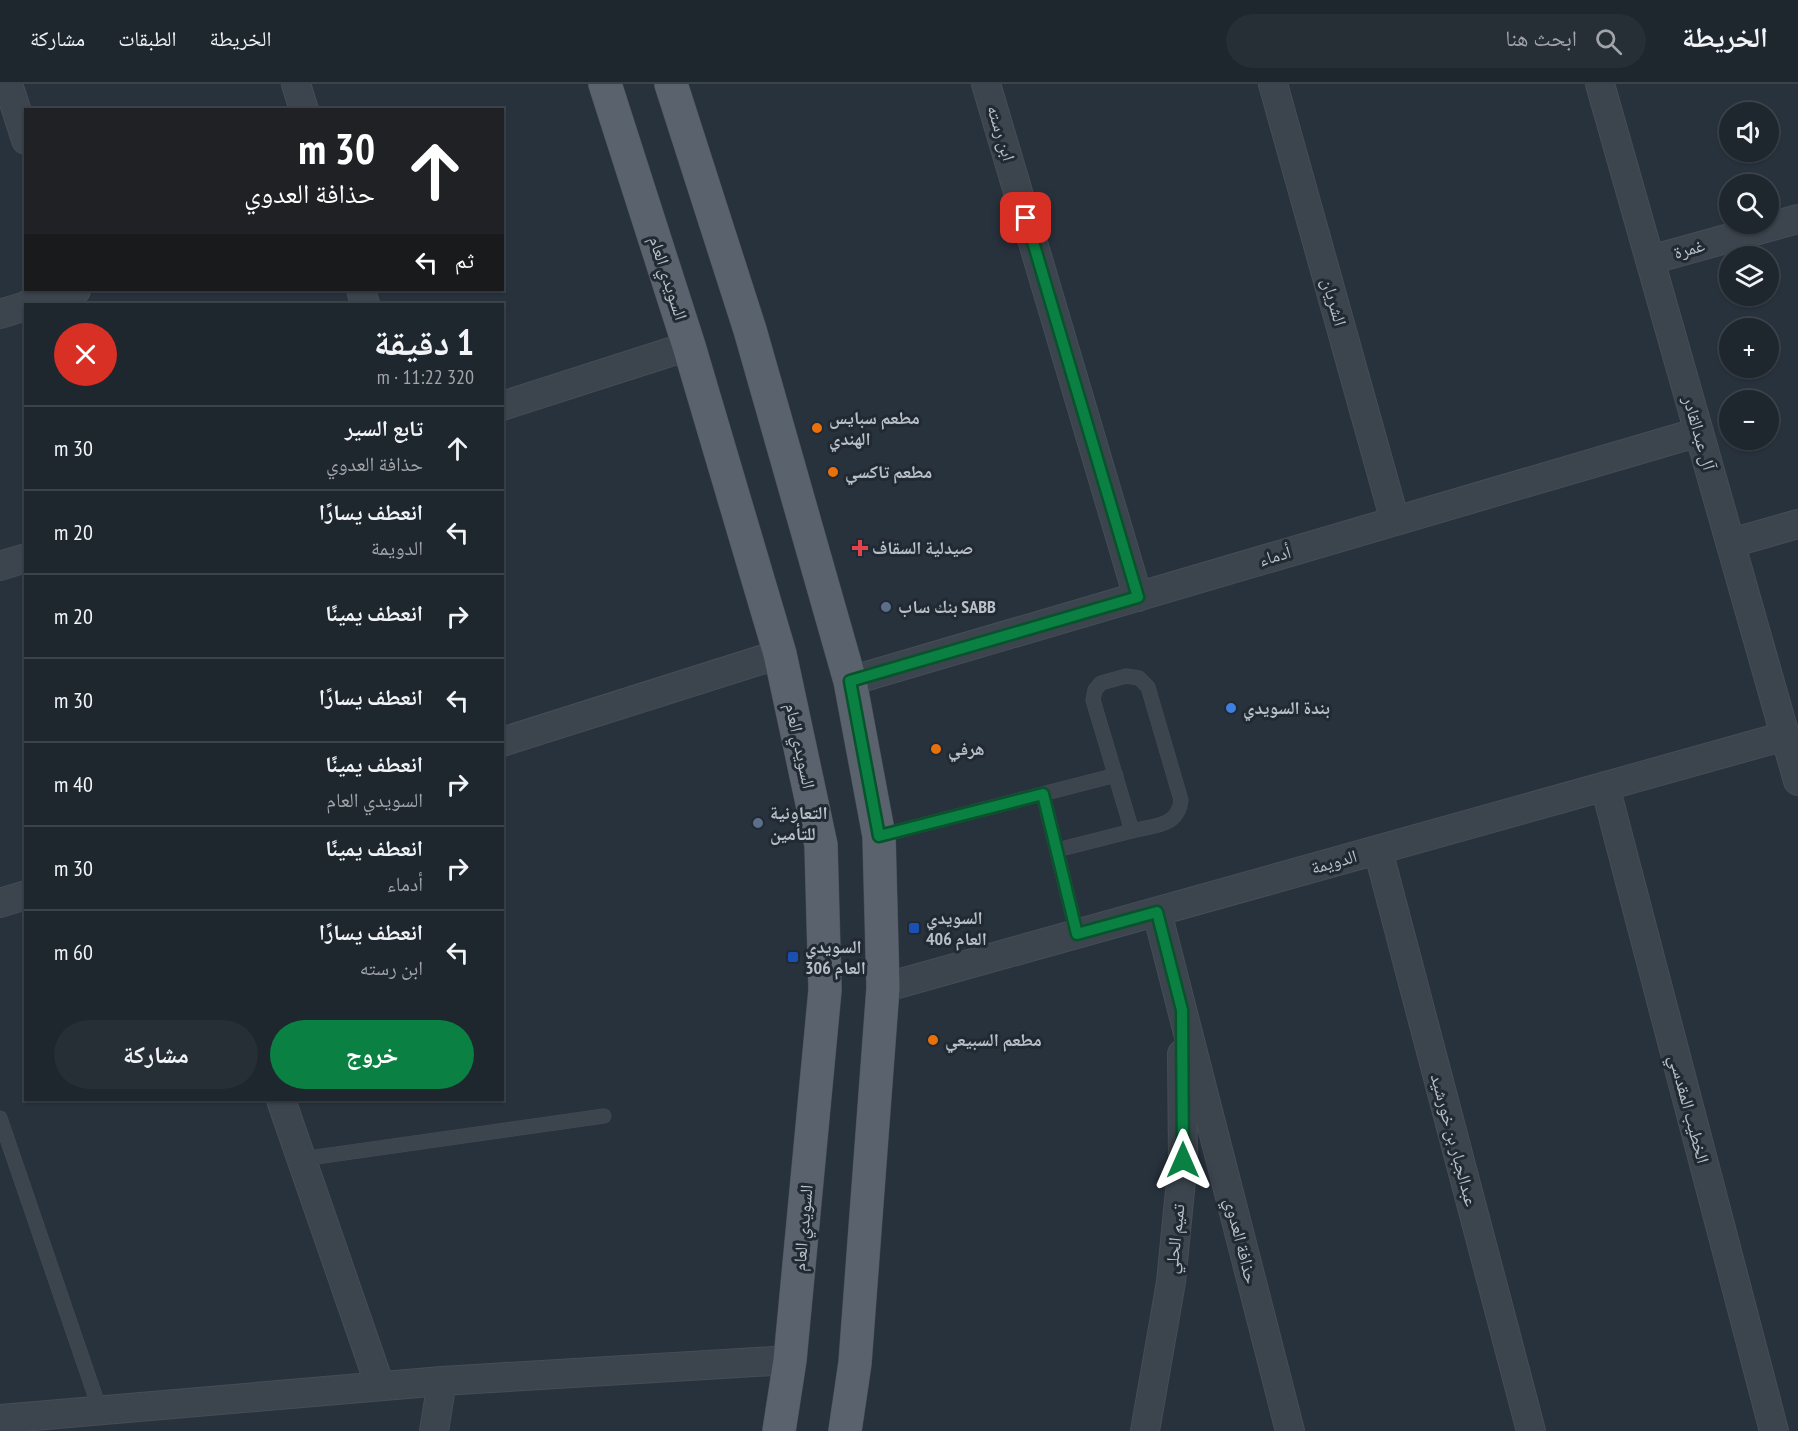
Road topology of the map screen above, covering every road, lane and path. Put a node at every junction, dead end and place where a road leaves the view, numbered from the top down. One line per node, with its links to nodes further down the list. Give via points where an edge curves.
1 (8, 84): 9 (street)
2 (296, 84): 8 (street)
3 (605, 84): 16 (main road, السويدي العام)
4 (671, 84): 26 (main road, via 750,330)
5 (986, 84): 24 (street, ابن رسته)
6 (1273, 84): 19 (street, الشريان)
7 (1600, 84): 11 (street, آل عبدالقادر)
8 (303, 108)
9 (24, 134)
10 (1798, 219): 11 (street, غمرة)
11 (1650, 260): 18 (street, آل عبدالقادر)
12 (71, 291): 13 (street)
13 (33, 303)
14 (24, 306): 15 (street)
15 (0, 314)
16 (689, 346): 17 (street); 25 (main road, السويدي العام)
17 (504, 405)
18 (1699, 432): 19 (street, أدماء); 21 (street, آل عبدالقادر)
19 (1395, 521): 24 (street, أدماء)
20 (1798, 524): 21 (street)
21 (1731, 543): 27 (street, آل عبدالقادر)
22 (24, 559): 23 (street)
23 (0, 566)
24 (1138, 597): 26 (street, أدماء)
25 (780, 654): 28 (street); 47 (main road, السويدي العام, via 821,845 825,990)
26 (850, 681): 34 (main road)
27 (1785, 736): 30 (street, آل عبدالقادر); 31 (street, الدويمة)
28 (504, 741)
29 (1116, 775): 32 (lane); 33 (lane); 33 (lane, via 1093,700 1095,690 1101,683 1126,676 1139,678 1148,687 1181,800 1180,812 1172,821)
30 (1798, 781)
31 (1605, 786): 36 (street, الدويمة); 59 (street, الخطيب المقدسي)
32 (1043, 794): 34 (lane); 35 (lane)
33 (1132, 831): 35 (lane)
34 (879, 836): 41 (main road)
35 (1057, 850): 40 (lane)
36 (1378, 850): 39 (street, الدويمة); 58 (street, عبدالجبار بن خورشيد)
37 (24, 896): 38 (street)
38 (0, 903)
39 (1157, 912): 40 (street, الدويمة); 42 (street, حذافة العدوي)
40 (1077, 934): 41 (street, الدويمة)
41 (883, 988): 55 (main road, via 855,1363)
42 (1182, 1010): 56 (street, تميم الحلي, via 1183,1160 1171,1282); 57 (street, حذافة العدوي)
43 (281, 1101): 46 (street)
44 (604, 1116): 46 (lane)
45 (0, 1118): 50 (lane)
46 (302, 1159): 49 (street)
47 (790, 1360): 48 (street); 54 (main road, السويدي العام)
48 (442, 1381): 49 (street); 53 (street)
49 (380, 1386): 52 (street)
50 (100, 1410): 51 (street); 52 (street)
51 (0, 1419)
52 (145, 1419)
53 (434, 1431)
54 (779, 1431)
55 (845, 1431)
56 (1145, 1431)
57 (1290, 1431)
58 (1531, 1431)
59 (1774, 1431)

